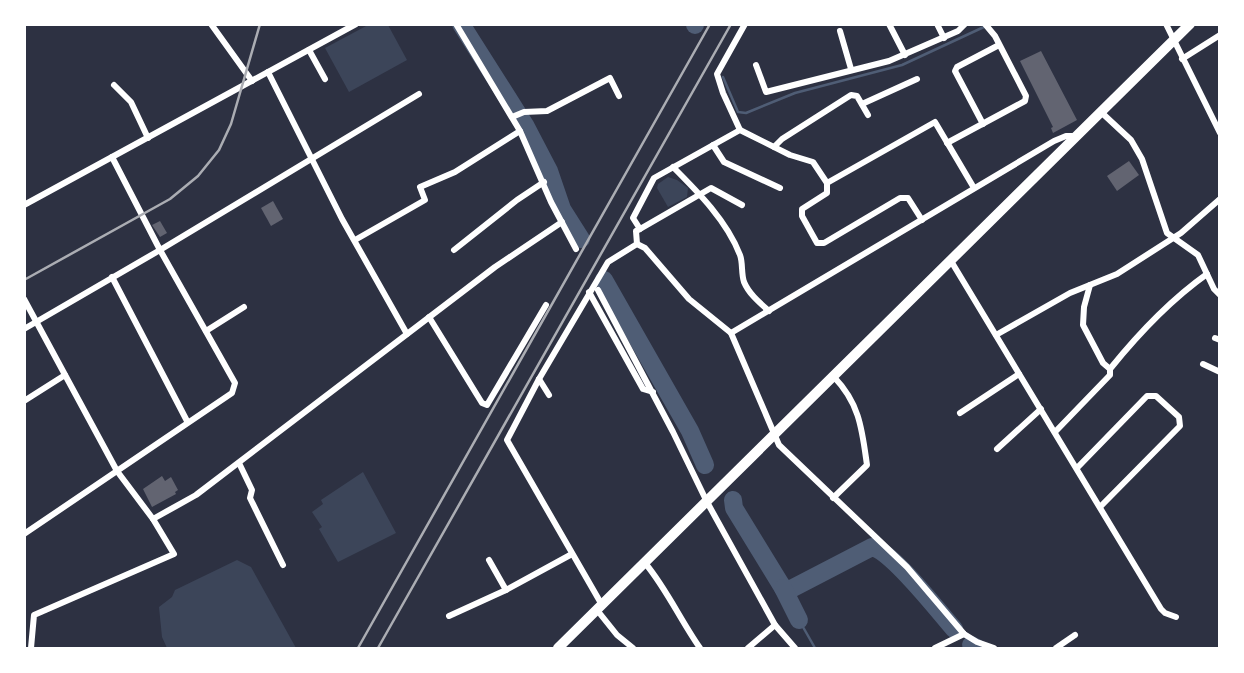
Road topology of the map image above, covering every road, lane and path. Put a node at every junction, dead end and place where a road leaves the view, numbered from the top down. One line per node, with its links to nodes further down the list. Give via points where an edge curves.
1 (211, 24): 25 (street)
2 (356, 24): 11 (street)
3 (456, 24): 32 (street)
4 (745, 24): 34 (street, via 717,74)
5 (889, 24): 18 (street)
6 (937, 24): 14 (street)
7 (965, 24): 14 (street)
8 (985, 24): 16 (street)
9 (1166, 24): 15 (street)
10 (1190, 24): 15 (highway)
11 (344, 27): 17 (street)
12 (840, 31): 21 (street)
13 (1220, 34): 19 (street)
14 (944, 38): 18 (street)
15 (1174, 42): 19 (street); 30 (highway)
16 (999, 45): 33 (street, via 1025,101); 33 (street, via 955,71)
17 (309, 50): 22 (street); 23 (street)
18 (905, 55): 21 (street)
19 (1182, 59): 36 (street)
20 (755, 65): 21 (street, via 766,92)
21 (851, 69)
22 (268, 72): 25 (street); 43 (street)
23 (325, 79)
24 (917, 79): 29 (street)
25 (251, 81): 38 (street)
26 (114, 85): 38 (street, via 131,102)
27 (419, 94): 43 (street)
28 (619, 96): 32 (street, via 610,78 547,111)
29 (862, 104): 31 (street); 41 (street, via 851,95)
30 (1102, 113): 37 (highway); 57 (street, via 1131,141 1149,178 1163,225)
31 (868, 115)
32 (514, 116): 35 (street)
33 (983, 124): 39 (street)
34 (740, 130): 40 (street); 41 (street)
35 (520, 131): 45 (street); 58 (street, via 455,172 420,187 425,200)
36 (1220, 133)
37 (1078, 136): 48 (street, via 1054,141); 63 (highway)
38 (148, 138): 42 (street)
39 (947, 143): 46 (street, via 935,122); 48 (street)
40 (713, 145): 44 (street); 47 (street, via 724,162)
41 (774, 147): 46 (street, via 813,162)
42 (112, 157): 51 (street); 61 (street)
43 (312, 160): 58 (street); 61 (street)
44 (673, 167): 49 (street); 56 (street, via 654,178 634,218)
45 (544, 182): 54 (street); 62 (street)
46 (827, 183): 55 (street, via 827,193 802,209 817,243 900,198 908,198)
47 (780, 188)
48 (974, 188): 55 (street)
49 (700, 194): 52 (street, via 710,188); 56 (street); 72 (street, via 741,256 750,292)
50 (1220, 200): 57 (street)
51 (24, 205)
52 (743, 205)
53 (568, 210): 54 (street)
54 (560, 217): 60 (street); 73 (street)
55 (922, 220): 72 (street)
56 (640, 229): 59 (street, via 636,231)
57 (1174, 238): 64 (street, via 1198,255); 66 (street, via 1117,274)
58 (355, 240): 78 (street)
59 (637, 244): 67 (street, via 608,262); 77 (street, via 689,299)
60 (576, 249)
61 (160, 250): 65 (street); 76 (street)
62 (454, 250)
63 (951, 261): 79 (street); 85 (highway)
64 (1207, 274): 68 (street); 81 (street, via 1137,335)
65 (112, 277): 74 (street); 91 (street)
66 (1090, 285): 79 (street); 81 (street, via 1083,325)
67 (592, 291): 86 (street); 99 (street, via 653,392)
68 (1220, 295)
69 (24, 299): 74 (street)
70 (546, 305): 73 (street, via 487,405)
71 (244, 307): 76 (street)
72 (769, 311): 77 (street)
73 (429, 317): 78 (street)
74 (37, 322): 75 (street); 84 (street)
75 (24, 329)
76 (206, 331): 91 (street, via 235,383 232,393)
77 (731, 333): 93 (street)
78 (407, 334): 95 (street)
79 (996, 335): 83 (street)
80 (1203, 364): 82 (street)
81 (1110, 369): 92 (street, via 1110,375)
82 (1220, 372)
83 (1019, 374): 89 (street); 90 (street)
84 (65, 375): 88 (street); 97 (street)
85 (834, 377): 93 (highway); 98 (street, via 859,416 867,466)
86 (540, 379): 87 (street); 103 (street, via 507,440)
87 (549, 396)
88 (24, 401)
89 (1041, 409): 92 (street); 94 (street)
90 (960, 413)
91 (187, 422): 97 (street)
92 (1055, 432): 96 (street)
93 (774, 436): 98 (street); 99 (highway)
94 (997, 449)
95 (239, 463): 101 (street); 106 (street, via 252,490 250,498)
96 (1077, 468): 100 (street); 100 (street, via 1147,396 1156,396 1179,417 1180,426)
97 (117, 471): 101 (street); 102 (street)
98 (834, 498): 112 (street, via 906,567)
99 (707, 502): 105 (highway); 111 (street)
100 (1100, 507): 110 (street, via 1161,609)
101 (153, 519): 114 (street, via 174,554 34,615)
102 (24, 534)
103 (572, 555): 107 (street); 108 (street)
104 (489, 560): 107 (street)
105 (645, 563): 108 (highway); 117 (street)
106 (283, 565)
107 (506, 590): 109 (street)
108 (600, 608): 115 (highway); 116 (street)
109 (449, 616)
110 (1176, 617)
111 (775, 625): 118 (street); 119 (street)
112 (964, 634): 120 (street); 121 (street)
113 (1075, 635): 122 (street)
114 (31, 649)
115 (558, 649)
116 (633, 649)
117 (700, 649)
118 (748, 649)
119 (795, 649)
120 (935, 649)
121 (994, 649)
122 (1056, 649)

